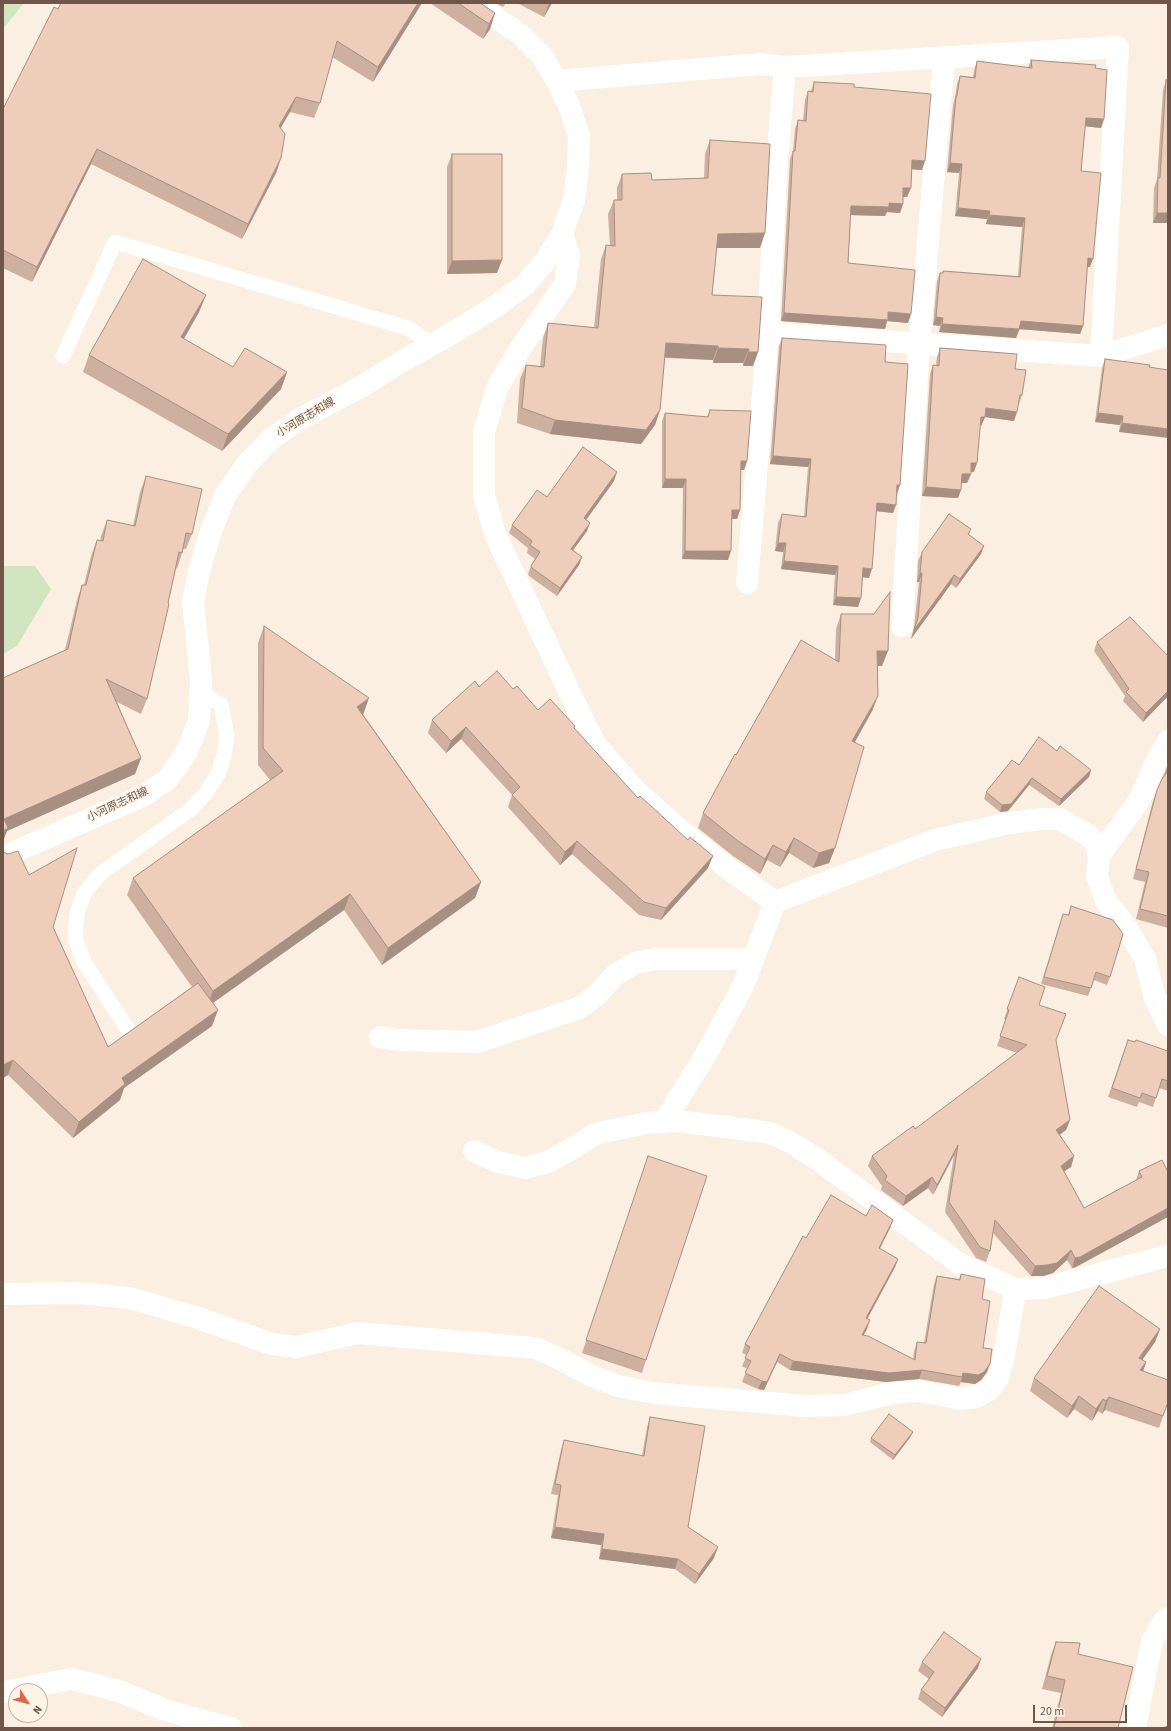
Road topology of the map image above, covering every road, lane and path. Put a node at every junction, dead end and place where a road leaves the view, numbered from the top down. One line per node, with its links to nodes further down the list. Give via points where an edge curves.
1 (474, 3): 4 (street, 小河原志和線, via 520,34 542,56)
2 (944, 59): 3 (street); 9 (street); 11 (street, via 1118,47)
3 (785, 67): 4 (street, via 760,64); 6 (street, via 776,173)
4 (557, 81): 5 (street, 小河原志和線, via 579,136 574,200)
5 (562, 234): 8 (street, 小河原志和線, via 544,263 525,286); 18 (street, via 569,255 565,284 522,346 497,388 484,432 484,495 495,534 595,744 635,790 725,866)
6 (768, 333): 9 (street); 12 (street)
7 (1168, 335): 11 (street)
8 (433, 344): 10 (lane, via 408,328 115,242); 14 (street, 小河原志和線, via 298,420 271,439 246,465 225,496 211,531 194,601)
9 (919, 344): 11 (street); 13 (street)
10 (63, 356)
11 (1101, 356)
12 (747, 583)
13 (902, 626)
14 (200, 692): 17 (street, 小河原志和線, via 199,721 186,753 168,779 145,795); 21 (lane, via 221,705 227,735 218,774 206,793 191,809 100,874 85,892 77,913 75,938 84,962)
15 (1168, 741): 16 (street, via 1140,799)
16 (1099, 856): 18 (street, via 1096,844 1088,835 1060,819 1010,823 935,840); 20 (street, via 1097,877 1106,901 1126,927 1145,959 1154,996)
17 (3, 857)
18 (775, 902): 19 (street)
19 (753, 959): 22 (street, via 656,958 635,963 615,976 597,995 579,1008 477,1042 405,1041); 23 (street, via 743,986 705,1056)
20 (1168, 1025)
21 (128, 1030)
22 (380, 1037)
23 (664, 1122): 24 (street, via 646,1123 595,1134 548,1162 525,1168 498,1162); 26 (street, via 676,1121 770,1133 790,1142 960,1264)
24 (474, 1151)
25 (1168, 1256): 26 (street, via 1045,1288)
26 (1016, 1289): 27 (street, via 1003,1360 998,1378 989,1390 961,1400 920,1391 892,1393 845,1405 805,1406 653,1393 618,1386 535,1348 357,1333 297,1347 272,1344 130,1298 80,1293)
27 (3, 1294)
28 (1168, 1618): 31 (street, via 1162,1622 1152,1641)
29 (3, 1692): 30 (street, via 72,1679 119,1691 165,1710)
30 (231, 1728)
31 (1134, 1728)

